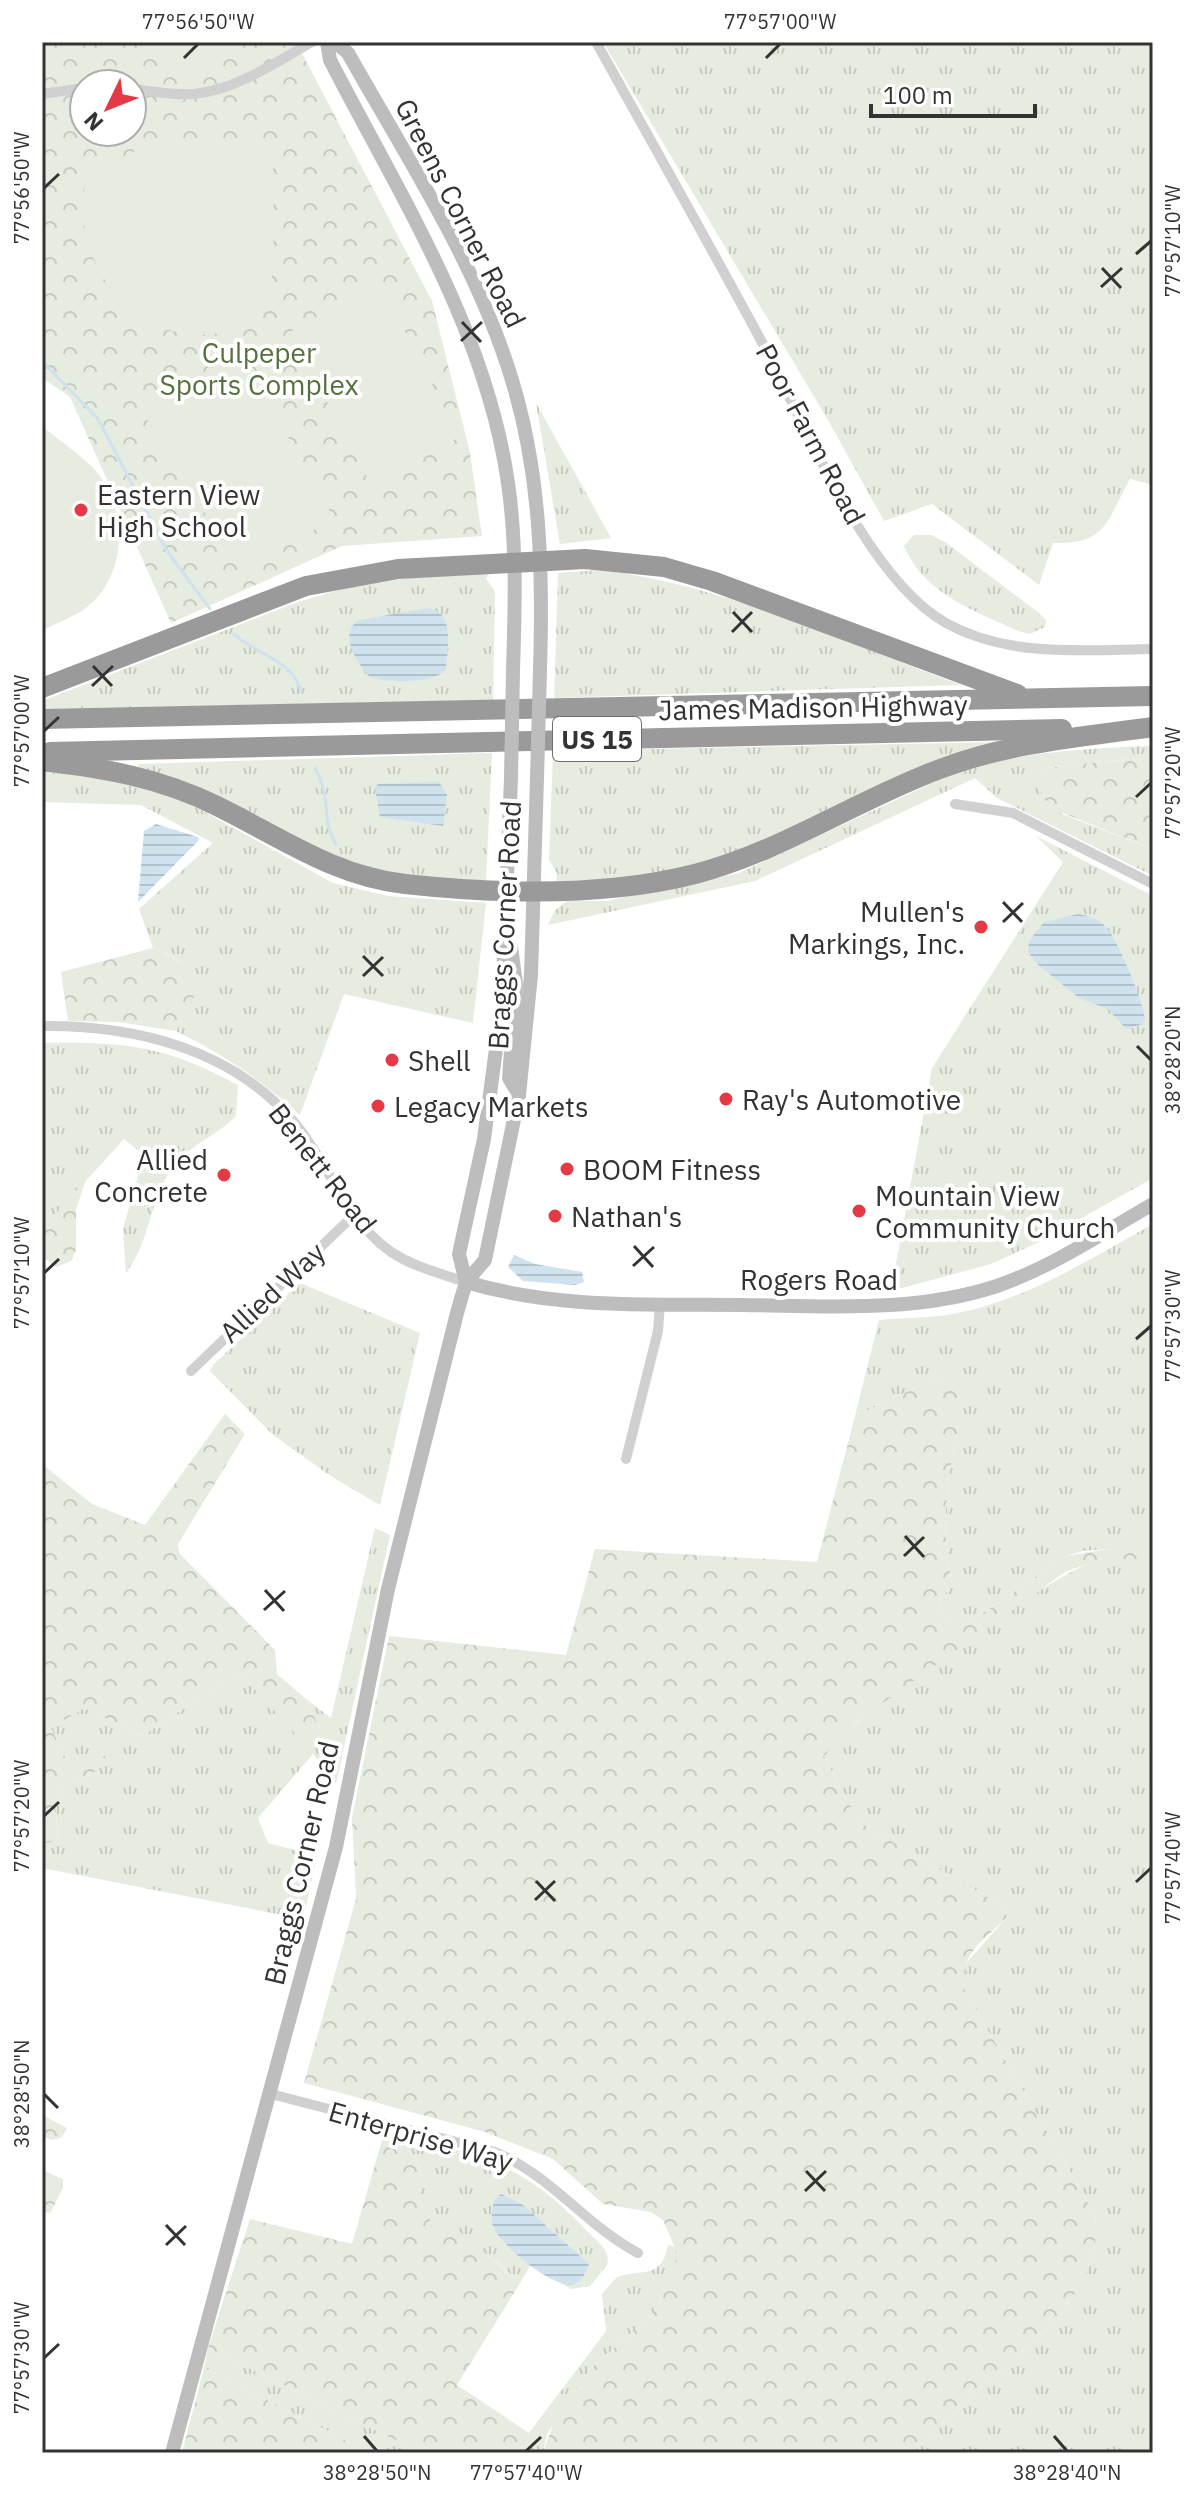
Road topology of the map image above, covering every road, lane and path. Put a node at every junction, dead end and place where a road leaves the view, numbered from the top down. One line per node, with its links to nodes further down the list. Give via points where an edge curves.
1 (312, 42): 6 (street, via 206,93)
2 (327, 42): 9 (main road, Greens Corner Road, via 330,60 434,258 475,354 507,480)
3 (335, 42): 8 (main road, Greens Corner Road, via 348,53 411,166 498,338 531,458)
4 (596, 42): 10 (street, Poor Farm Road, via 835,481 881,562 904,590 947,623 993,642 1027,649)
5 (68, 90): 7 (street)
6 (148, 91)
7 (42, 94)
8 (542, 560): 9 (highway); 13 (highway, via 625,561 712,581); 21 (main road, Braggs Corner Road, bridge)
9 (515, 561): 11 (highway, via 398,569 306,586); 20 (main road, Braggs Corner Road, bridge)
10 (1153, 649)
11 (42, 688)
12 (1153, 696): 13 (highway, James Madison Highway / US 15)
13 (1028, 698): 14 (highway, James Madison Highway / US 15)
14 (42, 719)
15 (1153, 727): 16 (highway, James Madison Highway / US 15); 21 (highway, via 1019,746 966,760 692,875 626,887)
16 (42, 752)
17 (42, 761): 20 (highway, via 169,785 306,855 356,874 404,884)
18 (955, 804): 19 (street, via 1013,813)
19 (1153, 884)
20 (507, 888): 21 (highway); 22 (main road, Braggs Corner Road)
21 (534, 890): 24 (main road, Braggs Corner Road)
22 (506, 924): 24 (main road, via 516,979 509,1078); 27 (main road, Braggs Corner Road, via 490,1105 459,1254)
23 (42, 1026): 26 (street, Benett Road, via 136,1033 193,1049 240,1075 292,1120)
24 (519, 1095): 27 (main road, Braggs Corner Road, via 485,1260)
25 (1153, 1204): 28 (main road, Rogers Road, via 1026,1274 941,1300 882,1306)
26 (354, 1215): 27 (street, Benett Road, via 401,1258); 29 (street, Allied Way)
27 (466, 1282): 28 (main road, Rogers Road, via 537,1299); 31 (main road, Braggs Corner Road, via 388,1589 338,1835)
28 (660, 1304): 30 (street)
29 (191, 1371)
30 (626, 1459)
31 (271, 2094): 32 (street, Enterprise Way, via 521,2162 547,2179 594,2226); 33 (main road, Braggs Corner Road)
32 (638, 2253)
33 (172, 2453)

